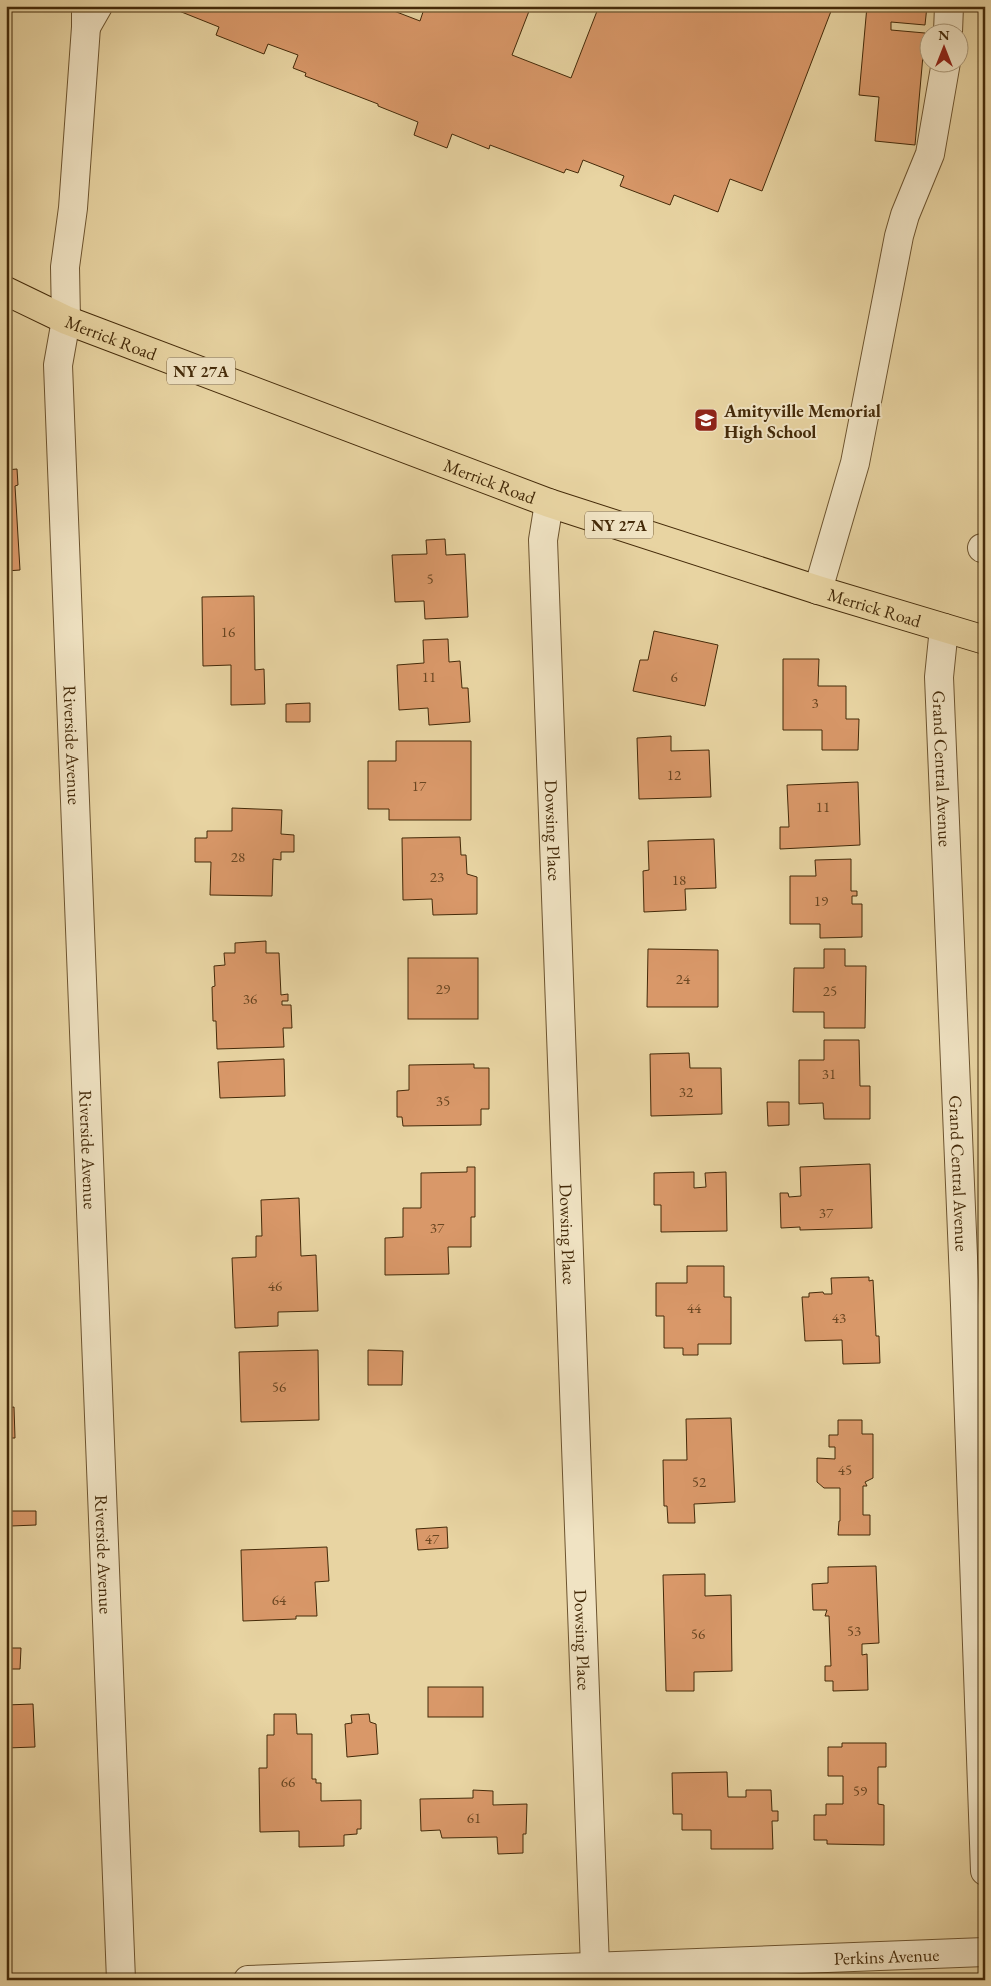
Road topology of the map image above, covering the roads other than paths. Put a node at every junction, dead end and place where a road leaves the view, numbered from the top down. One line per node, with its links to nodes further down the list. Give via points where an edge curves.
1 (949, 6): 3 (street)
2 (90, 13): 6 (street, Riverside Avenue, via 65,267)
3 (948, 22)
4 (944, 72): 8 (street, via 930,154 899,236 855,463)
5 (6, 291): 6 (main road, Merrick Road / NY 27A)
6 (66, 320): 7 (main road, Merrick Road / NY 27A); 15 (street, Riverside Avenue, via 58,365)
7 (549, 503): 8 (main road, Merrick Road / NY 27A); 14 (street, Dowsing Place, via 543,540)
8 (818, 590): 9 (main road, Merrick Road / NY 27A)
9 (944, 628): 10 (main road, Merrick Road / NY 27A); 11 (street, Grand Central Avenue, via 939,677)
10 (985, 640)
11 (975, 1306): 12 (street, Grand Central Avenue)
12 (985, 1871)
13 (985, 1952): 14 (street, Perkins Avenue)
14 (595, 1967): 16 (street, Perkins Avenue)
15 (121, 1980)
16 (248, 1980)

